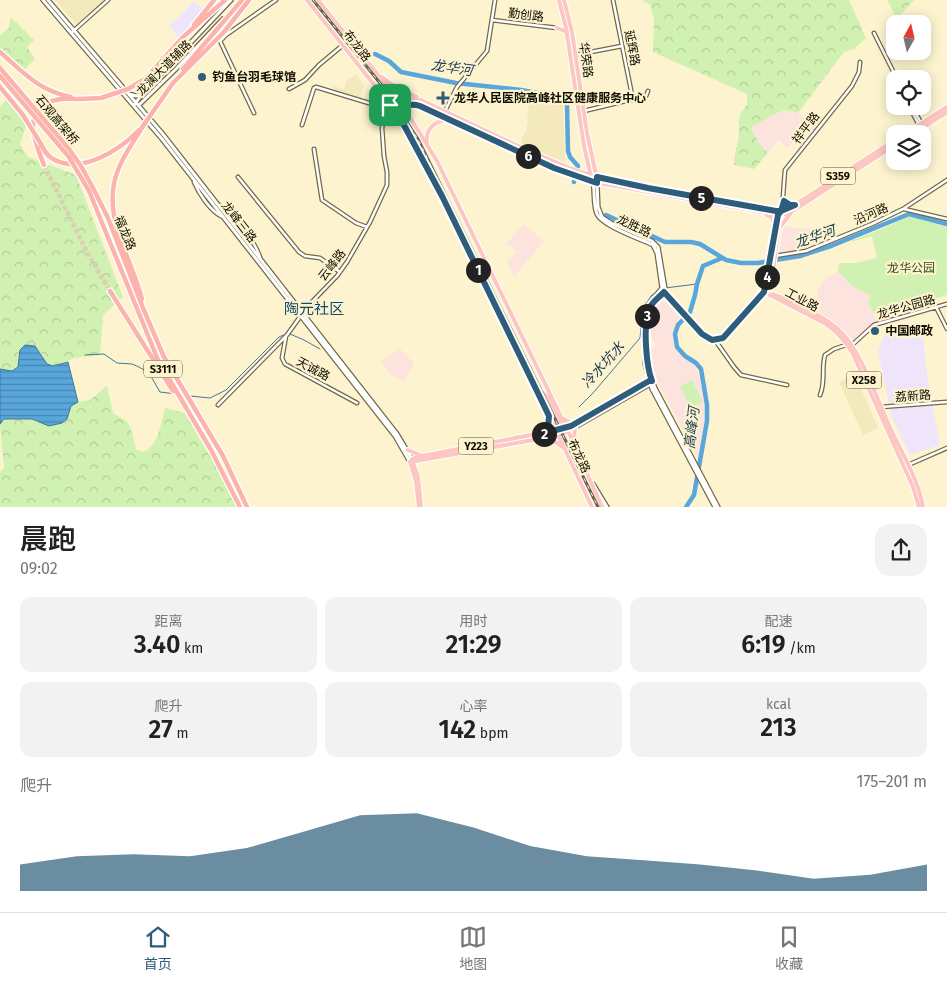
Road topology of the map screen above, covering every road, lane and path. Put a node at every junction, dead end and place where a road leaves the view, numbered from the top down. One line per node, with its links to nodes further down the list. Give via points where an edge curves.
1 (43, 0): 21 (main road, 龙峰三路)
2 (48, 0): 21 (main road, 龙峰三路)
3 (108, 0): 21 (street)
4 (214, 0): 38 (highway, via 163,66)
5 (225, 0): 38 (highway)
6 (231, 0): 16 (main road, 龙澜大道辅路)
7 (242, 0): 19 (main road, 龙澜大道辅路); 34 (highway, via 194,54)
8 (248, 0): 34 (highway, via 224,32)
9 (276, 0): 52 (street, via 220,41)
10 (307, 0): 24 (main road, 布龙路)
11 (318, 0): 31 (main road, 布龙路)
12 (495, 0): 17 (street)
13 (558, 0): 18 (main road, 华荣路)
14 (564, 0): 27 (main road, 华荣路)
15 (613, 0): 25 (street, 延辉路)
16 (214, 18): 19 (main road); 39 (main road, 龙澜大道辅路)
17 (492, 20): 20 (street, 勤创路); 50 (street, via 487,51 458,85)
18 (564, 20): 20 (main road); 22 (main road, 华荣路)
19 (219, 23): 40 (main road, 龙澜大道辅路)
20 (557, 28): 22 (main road)
21 (72, 31): 38 (main road, 龙峰三路); 45 (main road, 龙峰三路)
22 (567, 32): 61 (main road, 华荣路)
23 (874, 33): 30 (street)
24 (343, 45): 33 (main road, 布龙路); 36 (street, via 305,80)
25 (622, 46): 27 (street); 43 (street, 延辉路)
26 (0, 52): 41 (highway, via 39,86)
27 (576, 55): 49 (main road, 华荣路)
28 (860, 62): 74 (street, 祥平路, via 852,86 785,170)
29 (0, 68): 73 (highway, 石观高架桥 / S3111, bridge, via 69,149)
30 (892, 70)
31 (377, 73): 33 (main road); 42 (main road); 44 (main road, 布龙路)
32 (0, 76): 73 (highway, 石观高架桥 / S3111, bridge, via 69,157)
33 (370, 79): 46 (main road, 布龙路)
34 (174, 83): 58 (highway, bridge)
35 (0, 87): 58 (highway, bridge, via 23,115 48,155 60,162 93,161 125,143)
36 (289, 90)
37 (648, 91): 43 (street, via 646,96)
38 (128, 92): 39 (main road, via 136,96); 41 (highway, bridge); 45 (main road, 龙峰三路)
39 (142, 94): 45 (main road, 龙澜大道辅路)
40 (147, 99): 45 (main road, 龙澜大道辅路); 53 (main road)
41 (80, 100): 66 (highway, bridge, via 50,101 41,107 34,119 33,137)
42 (421, 100): 44 (main road, via 412,98); 50 (main road)
43 (633, 100): 49 (street)
44 (399, 102): 46 (main road); 47 (main road, 布龙路)
45 (136, 105): 53 (main road, 龙峰三路); 87 (main road, 龙峰三路)
46 (390, 105): 47 (main road, S359); 55 (street, via 382,107 315,87); 81 (street, 云峰路, via 382,128 387,184); 103 (main road, 布龙路, via 442,196)
47 (403, 106): 54 (main road, S359, via 418,105); 60 (main road, 布龙路)
48 (947, 107): 56 (main road)
49 (584, 110): 59 (main road, 华荣路)
50 (445, 111): 67 (main road)
51 (947, 112): 57 (main road)
52 (254, 113)
53 (146, 115): 87 (main road, 龙峰三路)
54 (454, 120): 60 (main road, via 432,126 427,135); 72 (main road, S359)
55 (302, 125)
56 (922, 125)
57 (923, 125)
58 (143, 126): 95 (highway, via 119,168 112,205 114,220)
59 (590, 145): 61 (main road); 70 (main road, 华荣路)
60 (428, 146): 101 (main road, 布龙路)
61 (584, 146): 65 (main road, 华荣路)
62 (886, 146): 75 (main road, S359)
63 (314, 148): 81 (street, via 322,200)
64 (886, 151): 77 (main road, S359)
65 (588, 161): 67 (main road, via 586,169); 68 (main road, 华荣路)
66 (44, 165)
67 (578, 171): 68 (main road)
68 (591, 175): 70 (main road); 72 (main road, 华荣路)
69 (238, 177): 85 (street, via 298,252 320,258)
70 (597, 177): 72 (main road, 华荣路); 79 (main road)
71 (947, 180): 76 (street)
72 (595, 183): 78 (main road, S359); 88 (main road, 龙胜路, via 602,217 658,247)
73 (91, 189): 95 (highway, 福龙路 / S3111, via 108,218); 115 (highway, 福龙路 / S3111, via 158,360)
74 (784, 201): 75 (main road); 79 (street, 祥平路)
75 (795, 205): 79 (main road, S359)
76 (903, 209): 80 (street, 沿河路); 83 (street, 沿河路, via 806,251)
77 (794, 210): 79 (main road, S359); 82 (main road)
78 (762, 213): 79 (main road, S359); 82 (main road, via 772,218)
79 (780, 214): 82 (main road, 工业路)
80 (947, 219)
81 (367, 227): 85 (street, 云峰路)
82 (777, 229): 83 (main road, 工业路)
83 (773, 257): 84 (main road, 工业路)
84 (772, 263): 86 (main road, 工业路); 89 (main road, 工业路)
85 (340, 272): 94 (street, 云峰路)
86 (770, 280): 89 (main road, 工业路); 91 (main road, via 771,290)
87 (280, 286): 94 (main road, 龙峰三路)
88 (663, 289): 98 (street, via 705,337); 100 (main road, via 647,317 646,358)
89 (766, 291): 91 (main road, 工业路 / X258); 98 (street, via 728,334); 99 (main road, 工业路 / X258, via 826,324)
90 (110, 292): 115 (highway)
91 (778, 296): 99 (main road, 工业路 / X258, via 835,326)
92 (947, 304): 93 (street, 龙华公园路)
93 (936, 307): 96 (street); 99 (street, 龙华公园路, via 874,324)
94 (302, 314): 97 (street, 云峰路); 120 (main road, 龙峰三路); 124 (main road, 龙峰三路)
95 (147, 317): 130 (highway, S3111, via 164,357 216,444)
96 (947, 329)
97 (287, 335): 107 (street, 天诚路, via 282,358 285,364); 108 (street, 云峰路)
98 (715, 340): 102 (street, via 741,375)
99 (849, 345): 105 (street, 龙华公园路, via 825,355 824,386); 109 (main road, 工业路 / X258); 136 (main road, 工业路 / X258)
100 (650, 382): 112 (main road); 113 (main road); 126 (main road); 126 (main road)
101 (545, 385): 104 (main road); 111 (main road, 布龙路)
102 (786, 385)
103 (536, 389): 104 (main road); 110 (main road, 布龙路)
104 (543, 391): 114 (main road)
105 (820, 395)
106 (947, 402): 109 (street, 荔新路)
107 (357, 403)
108 (218, 405)
109 (881, 406): 125 (main road, 工业路 / X258)
110 (549, 416): 116 (main road, 布龙路); 117 (main road, via 548,428)
111 (560, 416): 112 (main road, via 569,422); 114 (main road, 布龙路)
112 (579, 422): 114 (main road)
113 (575, 427): 114 (main road); 118 (main road)
114 (567, 429): 116 (main road, Y223); 118 (main road, 布龙路)
115 (201, 432): 129 (highway, S3111)
116 (558, 433): 117 (main road, Y223); 121 (main road, 布龙路)
117 (541, 436): 121 (main road); 122 (main road, Y223); 123 (main road, Y223)
118 (574, 445): 128 (main road, 布龙路)
119 (947, 448): 125 (street)
120 (408, 450): 122 (main road); 124 (main road, 龙峰三路)
121 (566, 451): 132 (main road, 布龙路)
122 (424, 456): 124 (main road, Y223)
123 (428, 460): 124 (main road, Y223); 127 (main road, via 420,465)
124 (412, 461): 127 (main road); 131 (main road)
125 (908, 465): 137 (main road, 工业路 / X258)
126 (699, 474): 135 (main road)
127 (418, 477): 131 (main road)
128 (590, 480): 133 (main road, 布龙路); 134 (main road)
129 (239, 505)
130 (247, 507)
131 (420, 507)
132 (592, 507)
133 (602, 507)
134 (607, 507)
135 (716, 507)
136 (919, 507)
137 (923, 507)

